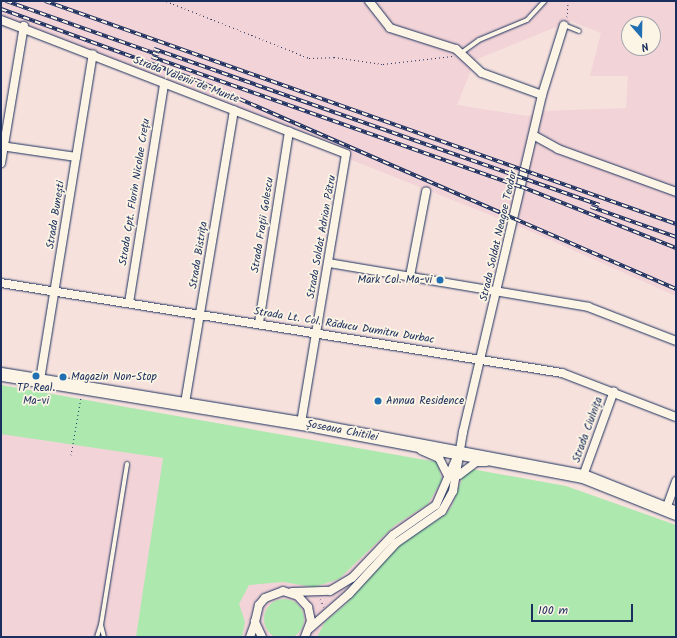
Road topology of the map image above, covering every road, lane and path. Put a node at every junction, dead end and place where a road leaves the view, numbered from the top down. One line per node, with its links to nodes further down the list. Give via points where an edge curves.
1 (166, 1): 9 (path, via 309,58 388,64 431,62)
2 (369, 1): 9 (street, via 390,28)
3 (545, 1): 9 (lane, via 527,20 479,40)
4 (568, 1): 6 (path)
5 (1, 20): 7 (street, Strada Vălenii de Munte)
6 (564, 25): 8 (lane); 12 (street, Strada Soldat Neagoe Teodor)
7 (24, 26): 10 (street, Strada Vălenii de Munte); 16 (street)
8 (579, 31)
9 (461, 53): 12 (street, via 482,73)
10 (94, 54): 11 (street, Strada Vălenii de Munte); 18 (street, Strada Bunești)
11 (164, 85): 13 (street, Strada Vălenii de Munte); 27 (street, Strada Cpt. Florin Nicolae Crețu)
12 (542, 95): 15 (street, Strada Soldat Neagoe Teodor)
13 (234, 110): 14 (street, Strada Vălenii de Munte); 28 (street, Strada Bistrița)
14 (289, 131): 17 (street, Strada Vălenii de Munte); 29 (street, Strada Frații Golescu)
15 (533, 135): 21 (street, via 558,148); 25 (street, Strada Soldat Neagoe Teodor)
16 (2, 146): 18 (street); 19 (street)
17 (342, 151): 22 (street, Strada Soldat Adrian Pătru, via 347,157)
18 (76, 157): 26 (street, Strada Bunești)
19 (1, 163)
20 (426, 192): 23 (street)
21 (676, 192)
22 (329, 263): 23 (street); 30 (street, Strada Soldat Adrian Pătru)
23 (410, 276): 25 (street)
24 (1, 283): 26 (street, Strada Lt. Col. Răducu Dumitru Durbac)
25 (497, 290): 31 (street, via 600,310); 32 (street, Strada Soldat Neagoe Teodor)
26 (54, 292): 27 (street, Strada Lt. Col. Răducu Dumitru Durbac); 34 (street, Strada Bunești)
27 (129, 303): 28 (street, Strada Lt. Col. Răducu Dumitru Durbac)
28 (200, 314): 29 (street, Strada Lt. Col. Răducu Dumitru Durbac); 37 (street, Strada Bistrița)
29 (259, 324): 30 (street, Strada Lt. Col. Răducu Dumitru Durbac)
30 (317, 333): 32 (street, Strada Lt. Col. Răducu Dumitru Durbac); 39 (street, Strada Soldat Adrian Pătru)
31 (676, 341)
32 (482, 359): 36 (street, Strada Lt. Col. Răducu Dumitru Durbac, via 562,373); 41 (street, Strada Soldat Neagoe Teodor)
33 (1, 374): 34 (main road, Șoseaua Chitilei)
34 (40, 380): 35 (main road, Șoseaua Chitilei)
35 (83, 387): 37 (main road, Șoseaua Chitilei); 42 (path)
36 (614, 391): 38 (street, Strada Lt. Col. Răducu Dumitru Durbac); 45 (street, Strada Ciulnița)
37 (185, 403): 39 (main road, Șoseaua Chitilei)
38 (676, 417)
39 (301, 424): 40 (main road, Șoseaua Chitilei)
40 (407, 443): 41 (main road, Șoseaua Chitilei); 46 (street, via 439,458)
41 (459, 452): 43 (main road, Șoseaua Chitilei); 46 (street, Strada Soldat Neagoe Teodor)
42 (71, 455)
43 (516, 462): 45 (main road, Șoseaua Chitilei); 46 (street, via 476,462)
44 (127, 464): 53 (lane)
45 (583, 476): 48 (main road, Șoseaua Chitilei)
46 (453, 477): 50 (street, via 433,508 397,532 345,584); 51 (street, via 442,511 396,543)
47 (676, 481): 48 (street)
48 (671, 511)
49 (292, 592): 50 (street); 52 (street, via 278,592 265,598 259,605); 54 (street, via 308,606)
50 (318, 593): 51 (path)
51 (327, 613): 54 (street)
52 (256, 622): 57 (street); 58 (street)
53 (101, 625): 55 (lane); 56 (lane)
54 (308, 633)
55 (97, 637)
56 (104, 637)
57 (250, 637)
58 (262, 637)

